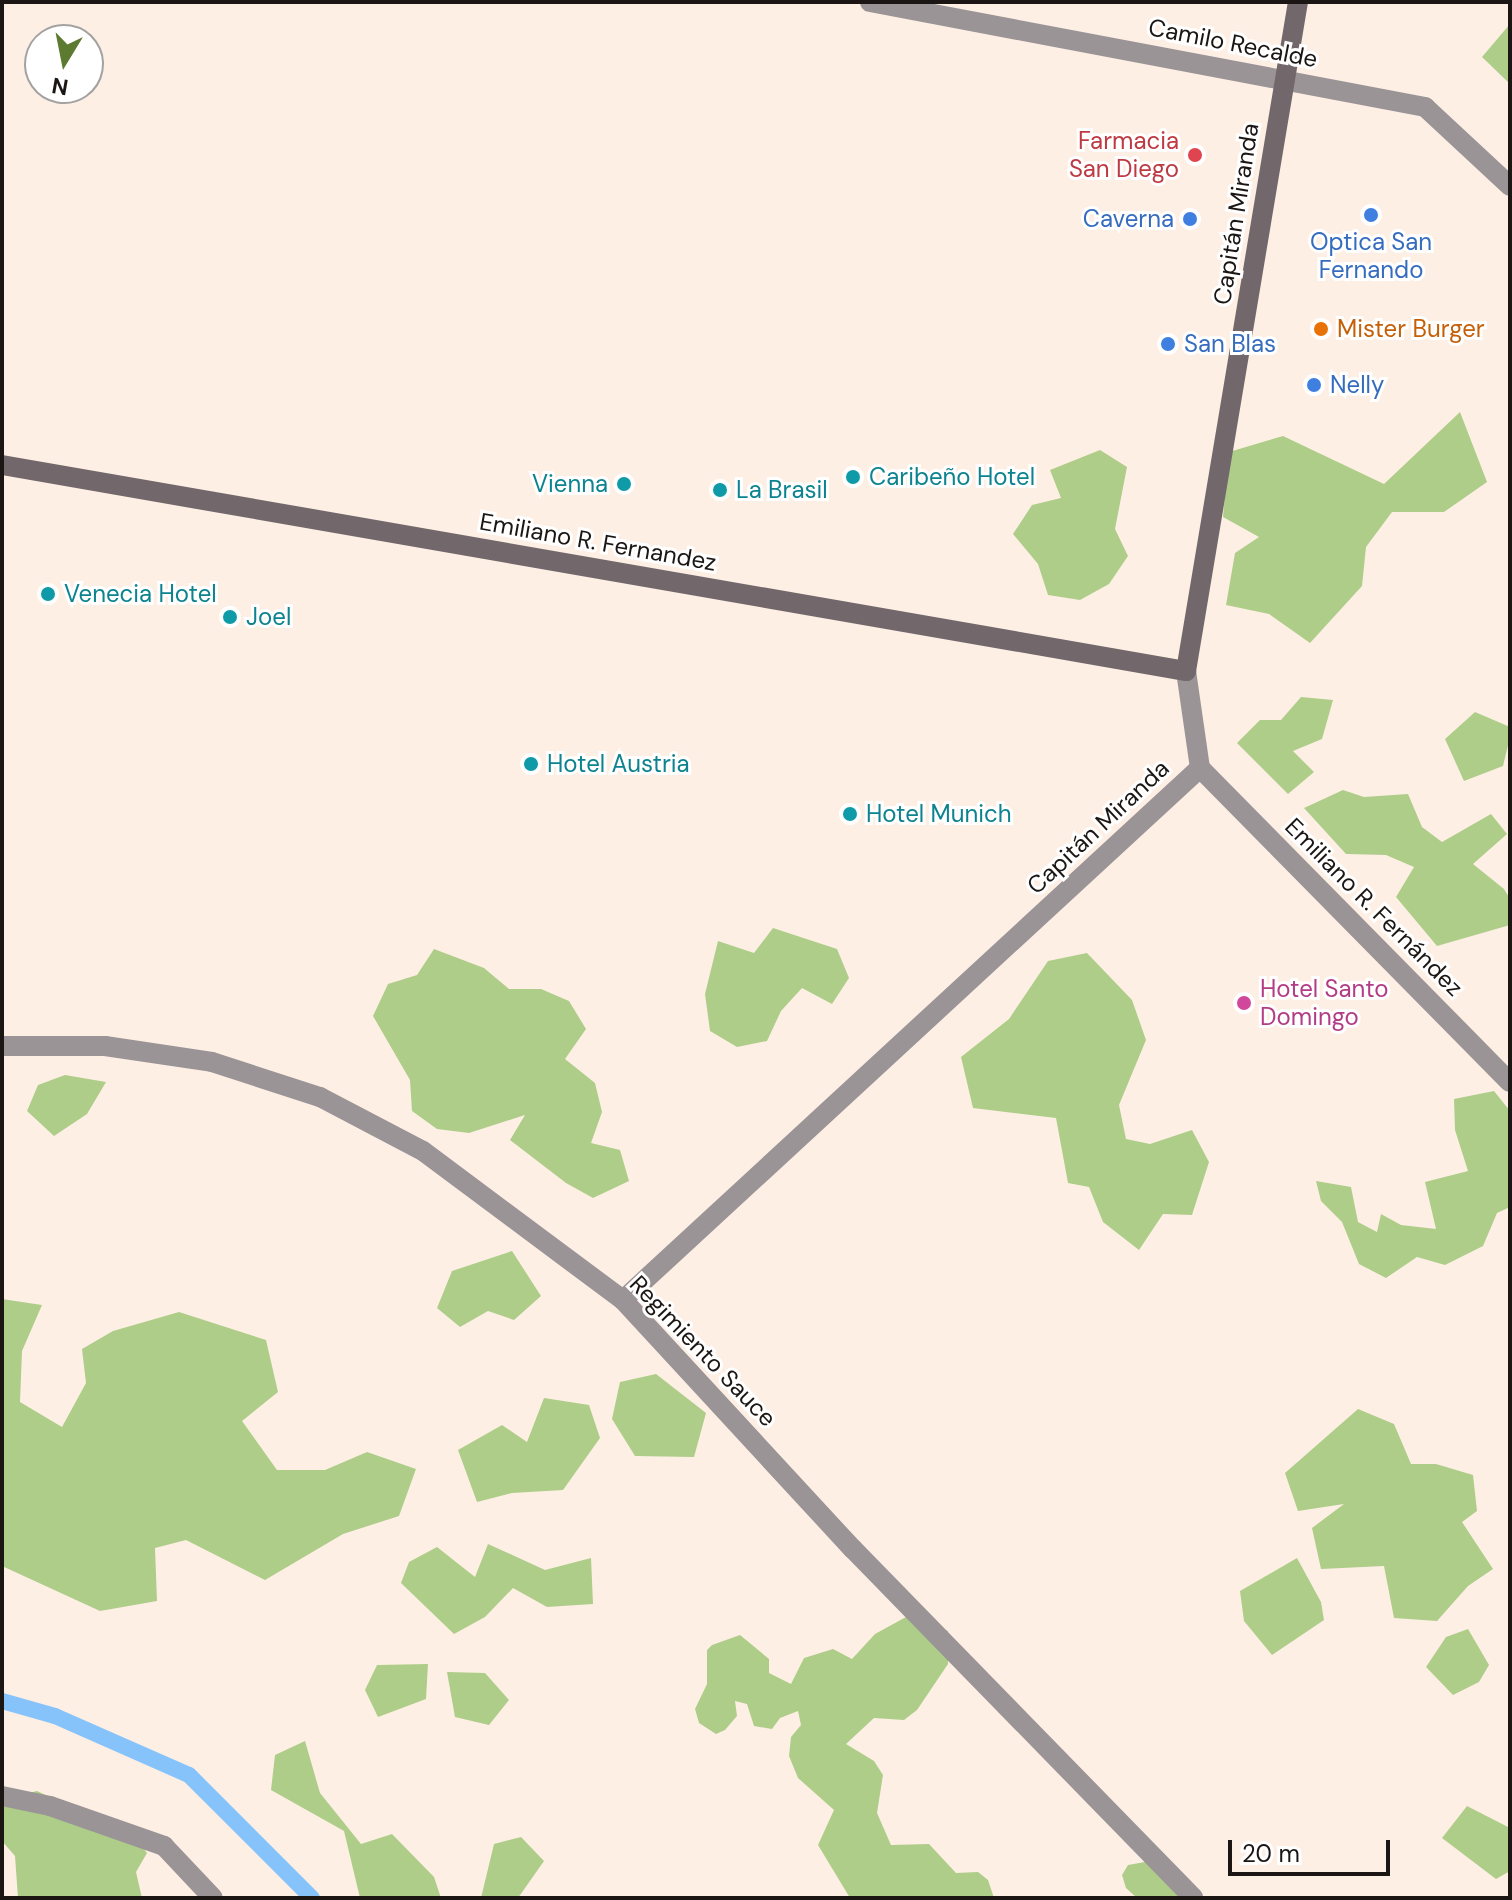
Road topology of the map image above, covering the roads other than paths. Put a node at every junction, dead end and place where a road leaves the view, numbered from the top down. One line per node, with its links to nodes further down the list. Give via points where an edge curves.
1 (870, 2): 3 (street, Camilo Recalde)
2 (1298, 2): 3 (street, Capitán Miranda)
3 (1285, 78): 4 (street, Camilo Recalde, via 1425,107); 6 (street, Capitán Miranda)
4 (1510, 186)
5 (2, 465): 6 (street, Emiliano R. Fernandez)
6 (1186, 671): 7 (street, Capitán Miranda)
7 (1200, 768): 9 (street, Emiliano R. Fernández); 10 (street, Capitán Miranda)
8 (2, 1046): 10 (street, Regimiento Sauce, via 105,1046 212,1062 320,1097 423,1151)
9 (1510, 1082)
10 (623, 1300): 13 (street, Regimiento Sauce, via 853,1549)
11 (2, 1796): 12 (street, via 50,1806 164,1846)
12 (213, 1898)
13 (1193, 1898)

